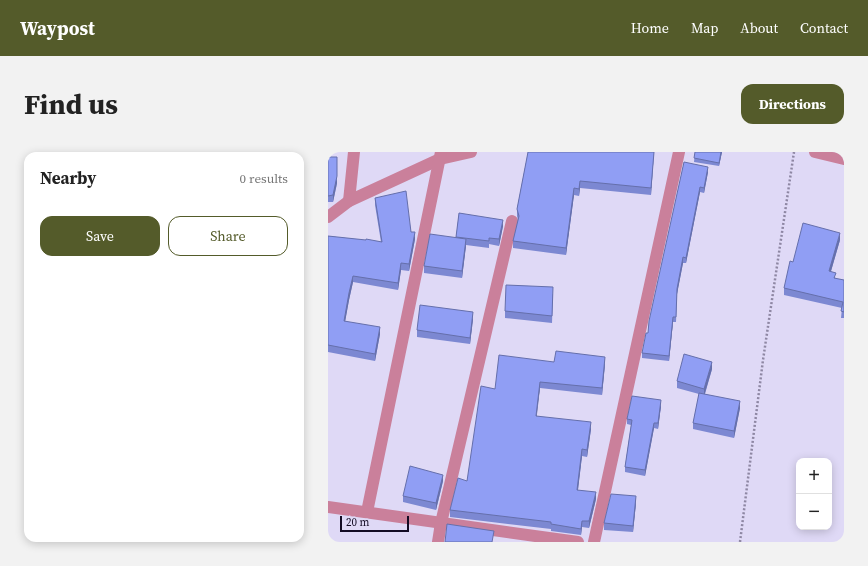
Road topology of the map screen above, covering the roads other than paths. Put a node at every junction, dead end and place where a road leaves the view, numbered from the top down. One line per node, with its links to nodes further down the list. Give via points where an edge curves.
1 (354, 152): 7 (street)
2 (471, 152): 5 (street)
3 (679, 152): 15 (street)
4 (815, 152): 6 (street)
5 (440, 156): 7 (street); 11 (street)
6 (844, 159)
7 (349, 201): 8 (street)
8 (330, 214)
9 (512, 221): 12 (street)
10 (328, 506): 11 (street)
11 (367, 512): 12 (street)
12 (441, 523): 13 (street); 14 (street)
13 (438, 542)
14 (578, 542)
15 (594, 542)

